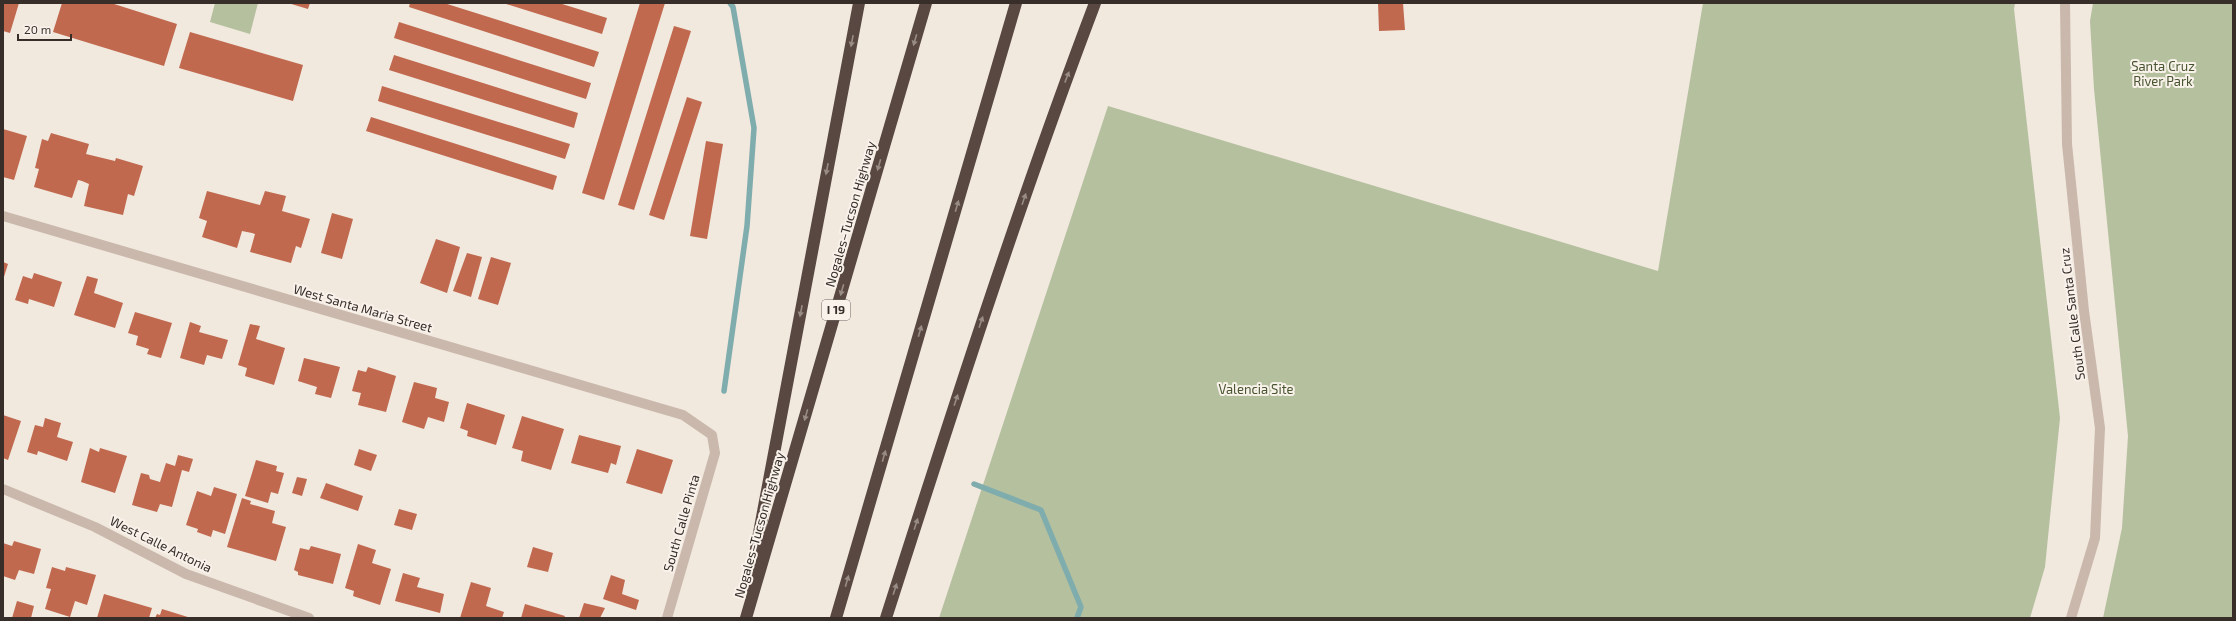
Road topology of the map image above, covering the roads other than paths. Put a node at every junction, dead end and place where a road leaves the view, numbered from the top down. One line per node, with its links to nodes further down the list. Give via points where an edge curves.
1 (859, 3): 11 (highway, one-way to 11)
2 (926, 3): 12 (highway, Nogales–Tucson Highway / I 19, one-way to 12)
3 (1016, 3): 13 (highway, one-way to 3)
4 (1095, 3): 14 (highway, one-way to 4, via 971,353 1050,122)
5 (2065, 3): 15 (street, South Calle Santa Cruz, via 2067,144 2084,311 2100,428 2095,538)
6 (3, 216): 7 (street, West Santa Maria Street, via 683,415)
7 (712, 435): 10 (street, South Calle Pinta, via 715,453)
8 (3, 489): 9 (street, West Calle Antonia, via 95,526 186,574)
9 (309, 618)
10 (667, 618)
11 (743, 618)
12 (746, 618)
13 (836, 618)
14 (886, 618)
15 (2071, 618)

